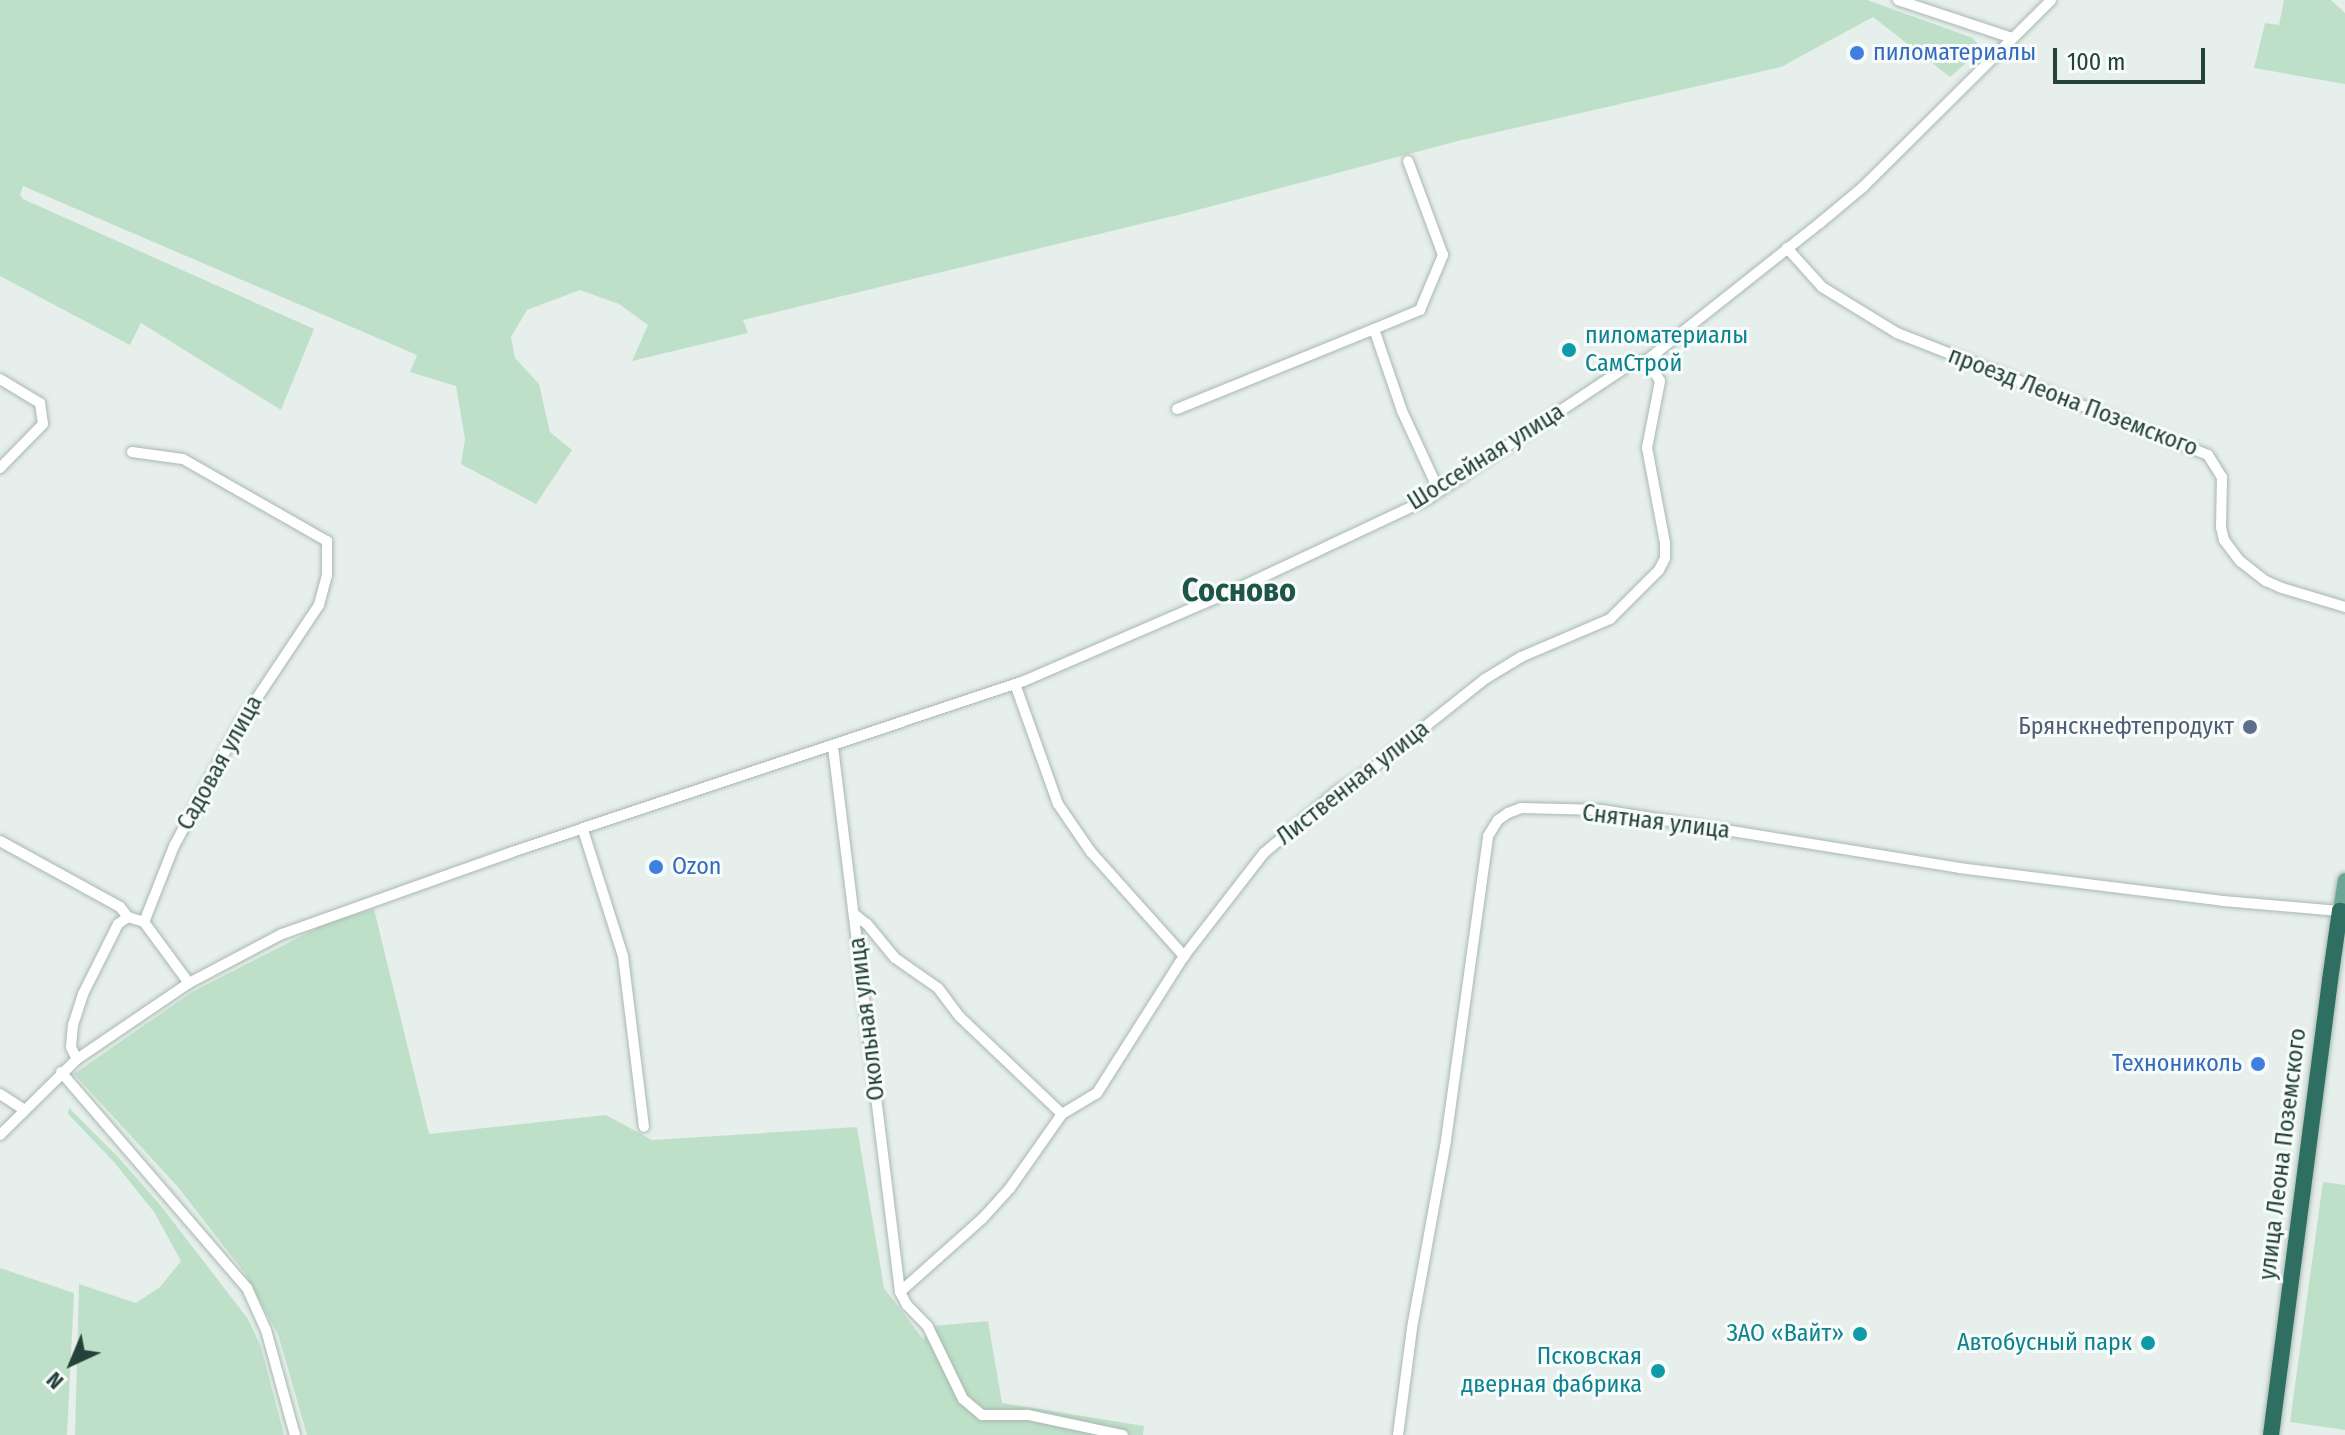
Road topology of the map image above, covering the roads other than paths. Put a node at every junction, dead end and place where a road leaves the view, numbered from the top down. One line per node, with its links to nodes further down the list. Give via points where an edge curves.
1 (1898, 0): 3 (street)
2 (2051, 0): 3 (street, Шоссейная улица)
3 (2012, 38): 5 (street, Шоссейная улица, via 1863,187)
4 (1408, 161): 6 (street, via 1443,255 1420,310)
5 (1787, 248): 7 (street, Шоссейная улица); 13 (street, проезд Леона Поземского, via 1822,287 1897,333 2208,455 2222,477 2224,540 2240,561 2266,581)
6 (1374, 329): 9 (street); 12 (street, via 1402,411)
7 (1647, 360): 12 (street, Шоссейная улица, via 1629,365); 24 (street, Лиственная улица, via 1660,381 1647,448 1665,543 1659,570 1610,619 1521,657 1485,679 1336,792 1264,853)
8 (0, 379): 11 (street, via 40,403 43,424)
9 (1177, 409)
10 (132, 452): 22 (street, Садовая улица, via 183,459 327,541 327,575 319,605 241,722 174,846)
11 (0, 468)
12 (1439, 491): 14 (street, Шоссейная улица, via 1239,588)
13 (2345, 607)
14 (1015, 684): 15 (street, Шоссейная улица); 24 (street, via 1058,804 1091,852)
15 (833, 747): 16 (street, Шоссейная улица); 20 (street, Окольная улица)
16 (583, 830): 25 (street, Шоссейная улица, via 282,934); 31 (street, via 623,956)
17 (0, 841): 21 (street, via 120,907)
18 (2345, 880): 19 (main road, улица Леона Поземского)
19 (2343, 912): 23 (highway, улица Леона Поземского); 36 (street, Снятная улица, via 1959,868 1602,810 1521,808 1508,813 1488,836)
20 (854, 914): 30 (street, via 895,958 938,988 960,1017); 33 (street, Окольная улица)
21 (128, 917): 22 (street); 26 (street, via 118,924 83,994 73,1025 71,1047)
22 (144, 922): 25 (street)
23 (2340, 941): 37 (highway, улица Леона Поземского)
24 (1184, 956): 30 (street, Лиственная улица, via 1097,1093)
25 (189, 983): 26 (street, Шоссейная улица)
26 (77, 1059): 27 (street, Шоссейная улица)
27 (61, 1072): 29 (street, Шоссейная улица); 34 (street, via 247,1288 266,1330)
28 (0, 1094): 29 (street)
29 (23, 1109): 32 (street, Шоссейная улица)
30 (1062, 1114): 33 (street, Лиственная улица, via 982,1219)
31 (644, 1127)
32 (0, 1135)
33 (900, 1292): 35 (street, via 928,1327 963,1399 982,1415 1028,1415)
34 (295, 1435)
35 (1123, 1435)
36 (1398, 1435)
37 (2271, 1435)

